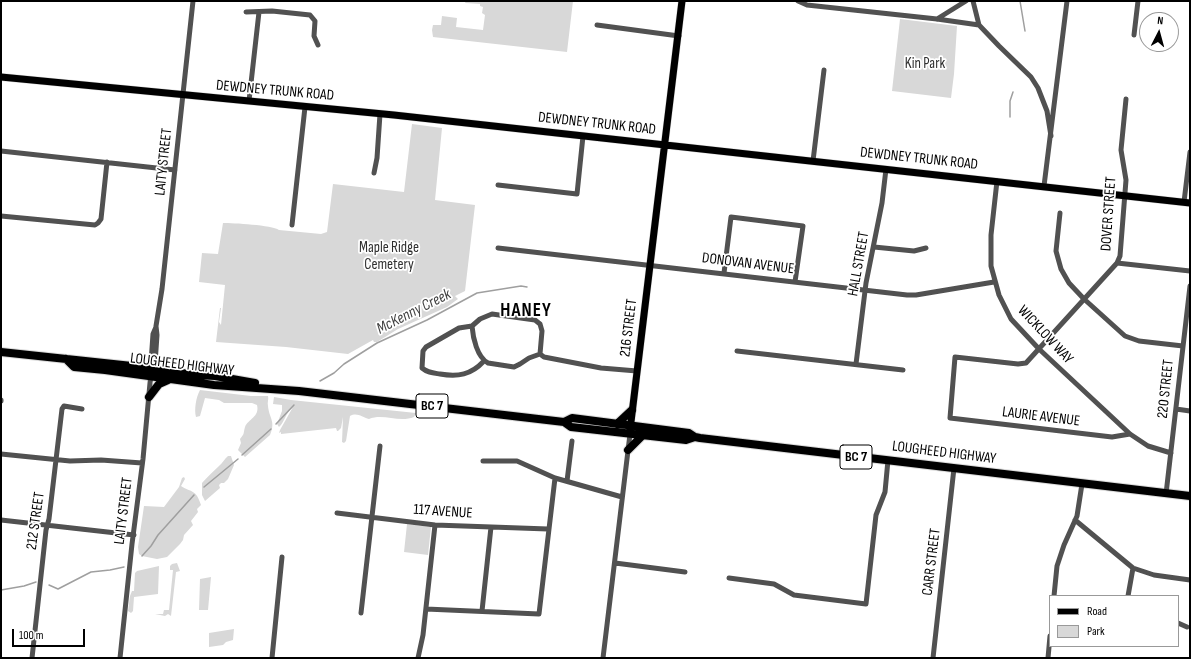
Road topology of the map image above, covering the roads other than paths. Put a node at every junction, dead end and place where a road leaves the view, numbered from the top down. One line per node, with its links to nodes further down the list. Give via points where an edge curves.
1 (193, 1): 18 (street, LAITY STREET)
2 (682, 1): 14 (main road, 216 STREET)
3 (798, 1): 10 (street, via 807,5)
4 (966, 1): 10 (street)
5 (973, 1): 12 (street)
6 (1067, 1): 24 (street)
7 (1138, 1): 13 (street)
8 (246, 12): 9 (street)
9 (259, 12): 15 (street, via 310,15 314,21 314,36); 20 (street)
10 (937, 19): 12 (street)
11 (597, 25): 14 (street)
12 (979, 25): 24 (street, via 1031,77 1042,96)
13 (1134, 35)
14 (679, 36): 25 (main road, 216 STREET)
15 (318, 45)
16 (824, 70): 28 (street)
17 (1, 77): 18 (main road, DEWDNEY TRUNK ROAD)
18 (183, 95): 20 (main road, DEWDNEY TRUNK ROAD); 31 (street, LAITY STREET)
19 (1126, 98): 36 (street, DOVER STREET, via 1121,150)
20 (249, 101): 21 (main road, DEWDNEY TRUNK ROAD)
21 (305, 107): 22 (main road, DEWDNEY TRUNK ROAD); 40 (street)
22 (380, 114): 23 (main road, DEWDNEY TRUNK ROAD); 32 (street)
23 (583, 136): 25 (main road, DEWDNEY TRUNK ROAD); 34 (street, via 577,194)
24 (1051, 136): 35 (street)
25 (665, 145): 28 (main road, DEWDNEY TRUNK ROAD); 44 (main road, 216 STREET)
26 (1, 151): 29 (street)
27 (1190, 152): 37 (street)
28 (813, 161): 30 (main road, DEWDNEY TRUNK ROAD)
29 (107, 162): 31 (street); 39 (street, via 101,219 98,223 91,225)
30 (886, 169): 33 (main road, DEWDNEY TRUNK ROAD); 41 (street, HALL STREET)
31 (175, 170): 63 (street, LAITY STREET, via 162,289 153,334)
32 (374, 173)
33 (997, 181): 35 (main road, DEWDNEY TRUNK ROAD); 49 (street, WICKLOW WAY, via 990,245)
34 (498, 185)
35 (1044, 186): 36 (main road, DEWDNEY TRUNK ROAD)
36 (1126, 196): 37 (main road, DEWDNEY TRUNK ROAD); 45 (street, DOVER STREET)
37 (1187, 203)
38 (1060, 213): 52 (street, via 1056,251 1058,263 1069,284)
39 (1, 216)
40 (292, 225)
41 (874, 247): 43 (street, via 914,251); 51 (street, HALL STREET)
42 (498, 248): 44 (street, DONOVAN AVENUE)
43 (926, 248)
44 (650, 264): 47 (street, DONOVAN AVENUE); 64 (main road, 216 STREET)
45 (1117, 264): 46 (street); 52 (street, DOVER STREET)
46 (1190, 271)
47 (724, 273): 48 (street, DONOVAN AVENUE); 48 (street, via 731,217 803,226)
48 (795, 282): 51 (street, DONOVAN AVENUE)
49 (994, 282): 51 (street, DONOVAN AVENUE, via 916,295); 56 (street, WICKLOW WAY, via 1011,319)
50 (1190, 286): 54 (street, 220 STREET)
51 (865, 290): 61 (street, HALL STREET)
52 (1084, 299): 55 (street, via 1120,332 1132,339); 56 (street, DOVER STREET)
53 (472, 326): 59 (street, via 492,314 535,320 540,324 542,331); 60 (street, via 473,337); 60 (street, via 459,328 426,347 423,351 422,368 427,372 458,376 471,373)
54 (1188, 329): 55 (street, 220 STREET)
55 (1183, 346): 69 (street, 220 STREET)
56 (1039, 349): 72 (street, DOVER STREET, via 1026,363 1018,364 955,357); 77 (street, WICKLOW WAY)
57 (737, 350): 61 (street)
58 (1, 352): 63 (highway, LOUGHEED HIGHWAY / BC 7, via 66,359 74,367)
59 (540, 354): 60 (street, via 514,367); 64 (street, via 544,357 601,368)
60 (484, 362)
61 (856, 364): 62 (street)
62 (903, 370)
63 (152, 371): 65 (highway, LOUGHEED HIGHWAY / BC 7); 66 (highway, LOUGHEED HIGHWAY / BC 7, via 215,376); 67 (street, LAITY STREET)
64 (637, 371): 70 (main road, 216 STREET)
65 (171, 379): 66 (highway, LOUGHEED HIGHWAY / BC 7); 67 (highway, via 158,384)
66 (299, 391): 73 (highway, LOUGHEED HIGHWAY / BC 7)
67 (149, 397): 88 (street, LAITY STREET)
68 (82, 409): 85 (street, 212 STREET, via 63,407)
69 (1176, 409): 71 (street); 83 (street, 220 STREET)
70 (632, 410): 74 (highway); 75 (main road, 216 STREET)
71 (1190, 411)
72 (950, 418): 77 (street, LAURIE AVENUE, via 1112,437)
73 (564, 422): 74 (highway, LOUGHEED HIGHWAY / BC 7, via 572,418); 76 (highway, LOUGHEED HIGHWAY / BC 7, via 571,427)
74 (617, 424): 75 (highway, LOUGHEED HIGHWAY / BC 7)
75 (631, 425): 76 (main road, 216 STREET); 79 (highway, LOUGHEED HIGHWAY / BC 7, via 689,432)
76 (630, 434): 78 (highway, LOUGHEED HIGHWAY / BC 7); 82 (street, 216 STREET)
77 (1130, 434): 83 (street, WICKLOW WAY, via 1148,446)
78 (642, 436): 79 (highway, LOUGHEED HIGHWAY / BC 7, via 686,440); 82 (highway)
79 (695, 437): 86 (highway, LOUGHEED HIGHWAY / BC 7)
80 (572, 441): 91 (street)
81 (380, 446): 97 (street)
82 (628, 450): 95 (street, 216 STREET)
83 (1171, 453): 93 (street, 220 STREET)
84 (1, 454): 85 (street)
85 (56, 459): 88 (street); 100 (street, 212 STREET)
86 (888, 460): 89 (highway, LOUGHEED HIGHWAY / BC 7); 109 (street, via 884,492 876,515 866,604 794,595 774,584)
87 (483, 461): 90 (street, via 516,461)
88 (142, 463): 104 (street, LAITY STREET)
89 (954, 468): 92 (highway, LOUGHEED HIGHWAY / BC 7); 124 (street, CARR STREET)
90 (555, 478): 91 (street); 103 (street)
91 (567, 481): 95 (street)
92 (1082, 484): 93 (highway, LOUGHEED HIGHWAY / BC 7); 99 (street)
93 (1166, 494): 94 (highway, LOUGHEED HIGHWAY / BC 7)
94 (1190, 496)
95 (622, 497): 106 (street, 216 STREET)
96 (337, 513): 97 (street, 117 AVENUE)
97 (372, 517): 101 (street, 117 AVENUE); 115 (street)
98 (1, 520): 100 (street)
99 (1075, 520): 107 (street); 111 (street, via 1061,552)
100 (48, 525): 104 (street); 119 (street, 212 STREET)
101 (435, 525): 102 (street, 117 AVENUE); 113 (street)
102 (491, 527): 103 (street, 117 AVENUE); 114 (street)
103 (548, 529): 114 (street, via 539,614)
104 (134, 535): 120 (street, LAITY STREET)
105 (282, 557): 121 (street)
106 (615, 563): 108 (street); 123 (street, 216 STREET)
107 (1132, 568): 110 (street, via 1154,575); 112 (street)
108 (685, 572)
109 (729, 578)
110 (1190, 580)
111 (1054, 595)
112 (1128, 595)
113 (426, 609): 114 (street); 122 (street)
114 (482, 612)
115 (361, 613)
116 (1179, 623): 117 (street)
117 (1187, 627)
118 (1049, 647): 125 (street)
119 (32, 658)
120 (120, 658)
121 (272, 658)
122 (418, 658)
123 (603, 658)
124 (933, 658)
125 (1048, 658)

